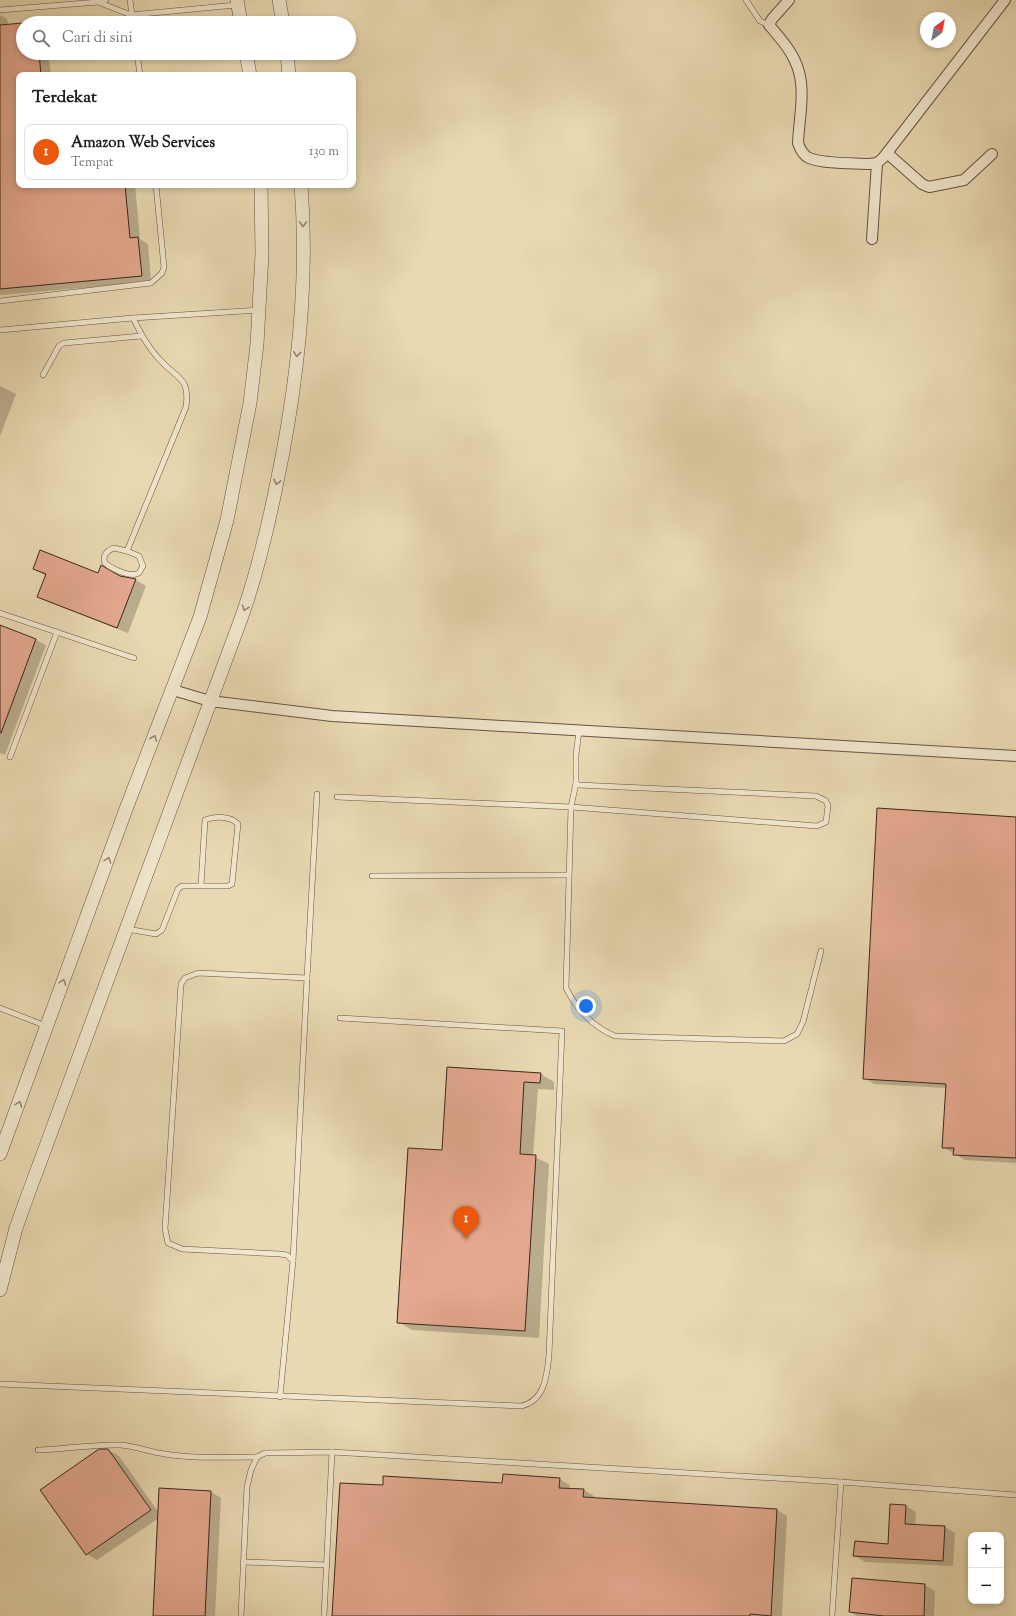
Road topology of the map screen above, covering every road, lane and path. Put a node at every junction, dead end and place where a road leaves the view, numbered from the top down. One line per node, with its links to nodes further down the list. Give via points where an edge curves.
1 (106, 0): 7 (lane)
2 (130, 0): 10 (lane)
3 (279, 0): 12 (street)
4 (746, 0): 13 (lane, via 760,21)
5 (789, 0): 13 (street, via 772,18)
6 (1005, 0): 20 (street)
7 (98, 2): 9 (lane); 10 (lane)
8 (237, 2): 10 (lane); 11 (street)
9 (0, 10)
10 (131, 15)
11 (240, 16)
12 (282, 16)
13 (769, 25): 22 (street, via 785,43 799,71 801,83 798,143 804,154 819,160)
14 (138, 60): 17 (lane)
15 (247, 60): 18 (street)
16 (288, 60): 19 (street)
17 (140, 72)
18 (249, 72)
19 (289, 72)
20 (887, 153): 21 (street, via 922,184 929,187 964,180); 22 (street)
21 (992, 154)
22 (877, 163): 26 (street)
23 (156, 188): 27 (lane, via 164,267 162,273 151,283)
24 (261, 188): 28 (street)
25 (302, 188): 38 (street, one-way to 38, via 301,321 284,449 265,541 253,584)
26 (872, 240)
27 (0, 301)
28 (260, 310): 29 (lane); 37 (street, via 250,403 230,506 200,617)
29 (133, 318): 30 (lane); 31 (lane)
30 (0, 330)
31 (141, 336): 32 (lane, via 64,343 59,346); 33 (lane, via 163,363 180,376 187,395 181,418)
32 (43, 375)
33 (128, 551): 33 (lane, via 139,556 142,561 143,566 137,575 110,567 104,560 105,554 111,549)
34 (0, 613): 35 (lane)
35 (57, 632): 36 (lane); 41 (lane)
36 (134, 658)
37 (173, 690): 38 (street); 54 (street, one-way to 37)
38 (210, 701): 39 (street, via 332,716); 49 (street)
39 (579, 731): 40 (street); 42 (lane)
40 (1016, 756)
41 (10, 758)
42 (576, 783): 45 (lane); 45 (lane, via 816,796 826,801 828,806 826,822 816,826)
43 (317, 794): 51 (lane)
44 (337, 797): 45 (lane)
45 (571, 807): 46 (lane)
46 (569, 875): 47 (lane); 50 (lane, via 566,988 574,1005 592,1023 616,1036 784,1041 797,1034 802,1022)
47 (372, 876)
48 (201, 885): 48 (lane, via 232,884 238,824 230,818 205,820); 49 (lane, via 187,885 178,889 166,924 159,932)
49 (126, 928): 57 (street, via 16,1228)
50 (821, 951)
51 (308, 978): 56 (lane); 56 (lane, via 198,973 185,978 181,984 164,1229 168,1243 182,1249 280,1254 287,1255)
52 (0, 1008): 54 (lane)
53 (340, 1018): 59 (lane, via 562,1031 549,1355 546,1376 539,1394 530,1404 521,1406)
54 (47, 1026): 55 (street, one-way to 54)
55 (0, 1154)
56 (293, 1261): 59 (lane)
57 (0, 1290)
58 (0, 1384): 59 (lane)
59 (280, 1397)
60 (38, 1450): 62 (lane, via 116,1445 205,1458)
61 (332, 1452): 62 (lane, via 278,1452 265,1453); 63 (lane); 66 (lane)
62 (257, 1457): 65 (lane, via 251,1470 248,1487)
63 (841, 1482): 64 (lane); 69 (lane)
64 (1016, 1495)
65 (245, 1562): 66 (lane); 67 (lane)
66 (326, 1565): 68 (lane)
67 (241, 1616)
68 (324, 1616)
69 (832, 1616)

